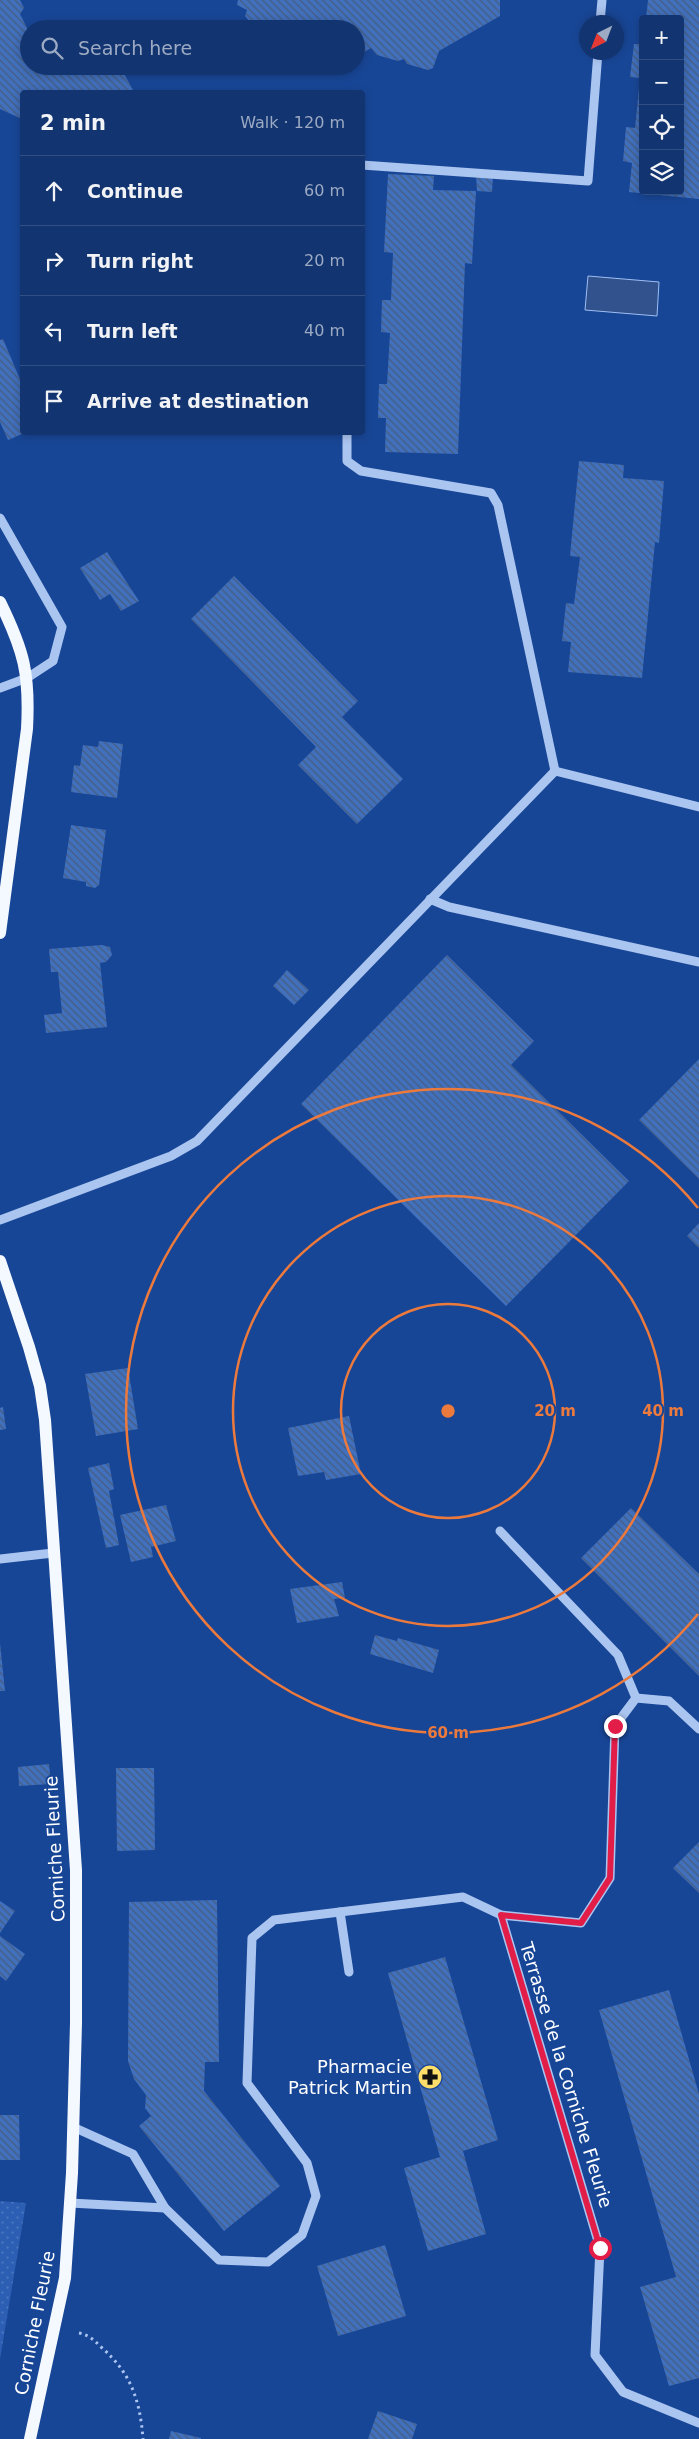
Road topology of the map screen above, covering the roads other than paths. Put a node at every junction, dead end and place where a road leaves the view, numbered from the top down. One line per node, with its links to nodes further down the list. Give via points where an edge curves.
1 (602, 0): 2 (street)
2 (601, 15)
3 (597, 60): 4 (street, via 588,181)
4 (365, 165)
5 (347, 435): 10 (street, via 347,462 362,471 492,493 498,505)
6 (0, 518): 8 (street, via 62,627 53,661)
7 (0, 602): 8 (main road, via 18,639)
8 (27, 678): 9 (street); 13 (main road, via 27,729)
9 (0, 688)
10 (556, 771): 11 (street); 12 (street)
11 (699, 807)
12 (430, 899): 14 (street, via 449,907); 15 (street, via 197,1141 171,1156)
13 (0, 933)
14 (698, 963)
15 (0, 1220)
16 (0, 1260): 17 (main road, Corniche Fleurie)
17 (2, 1278): 19 (main road, Corniche Fleurie, via 29,1347 40,1386)
18 (500, 1531): 21 (street, via 618,1655)
19 (53, 1553): 20 (street); 26 (main road, Corniche Fleurie, via 76,1870)
20 (0, 1559)
21 (636, 1698): 22 (street, via 670,1701); 24 (street, Terrasse de la Corniche Fleurie, via 615,1726 610,1878 581,1923)
22 (699, 1729)
23 (340, 1912): 24 (street, Terrasse de la Corniche Fleurie, via 463,1897); 25 (street); 28 (street, Terrasse de la Corniche Fleurie, via 274,1920 252,1938 247,2083 307,2163 316,2196 302,2235 268,2262 218,2260)
24 (501, 1915): 29 (street, Terrasse de la Corniche Fleurie, via 600,2248 596,2355 622,2392)
25 (349, 1972)
26 (73, 2127): 27 (main road, Corniche Fleurie); 28 (street, Terrasse de la Corniche Fleurie, via 133,2154)
27 (70, 2204): 28 (street); 30 (main road, Corniche Fleurie, via 65,2278)
28 (165, 2208)
29 (699, 2423)
30 (32, 2438)

